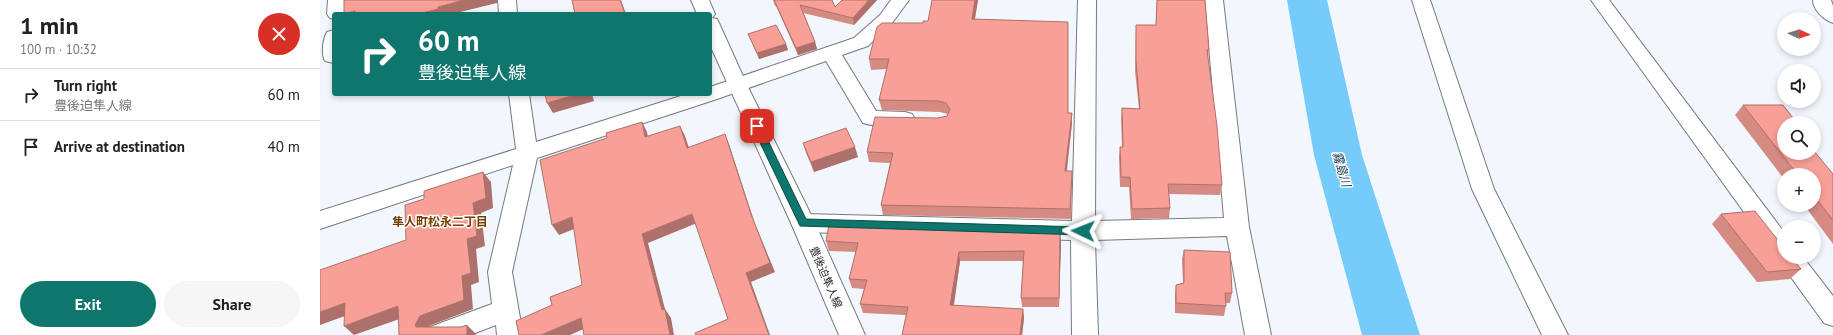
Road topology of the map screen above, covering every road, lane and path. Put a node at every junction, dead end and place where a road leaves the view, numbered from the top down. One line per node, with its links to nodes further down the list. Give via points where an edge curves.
1 (338, 0): 9 (street)
2 (700, 0): 10 (street)
3 (900, 0): 14 (street, via 886,19 861,42)
4 (1087, 0): 25 (street)
5 (1214, 0): 24 (street)
6 (1421, 0): 35 (street, via 1483,188)
7 (1600, 0): 26 (street)
8 (1822, 0): 11 (street, via 1822,4)
9 (336, 12)
10 (705, 12)
11 (1833, 17)
12 (712, 28): 16 (street, 豊後迫隼人線)
13 (332, 45): 15 (street)
14 (832, 52): 16 (street); 20 (street, via 870,118)
15 (329, 58)
16 (737, 85): 17 (street); 23 (street, 豊後迫隼人線)
17 (712, 93)
18 (519, 96): 21 (street)
19 (704, 96): 21 (street)
20 (924, 119)
21 (527, 154): 22 (street); 28 (street, via 500,272)
22 (320, 220)
23 (803, 223): 25 (street); 32 (street, 豊後迫隼人線)
24 (1237, 227): 25 (street); 34 (street)
25 (1083, 231): 33 (street)
26 (1777, 240)
27 (1794, 264): 29 (street)
28 (507, 310): 30 (street); 31 (street)
29 (1833, 315)
30 (439, 335)
31 (510, 335)
32 (852, 335)
33 (1085, 335)
34 (1258, 335)
35 (1555, 335)

